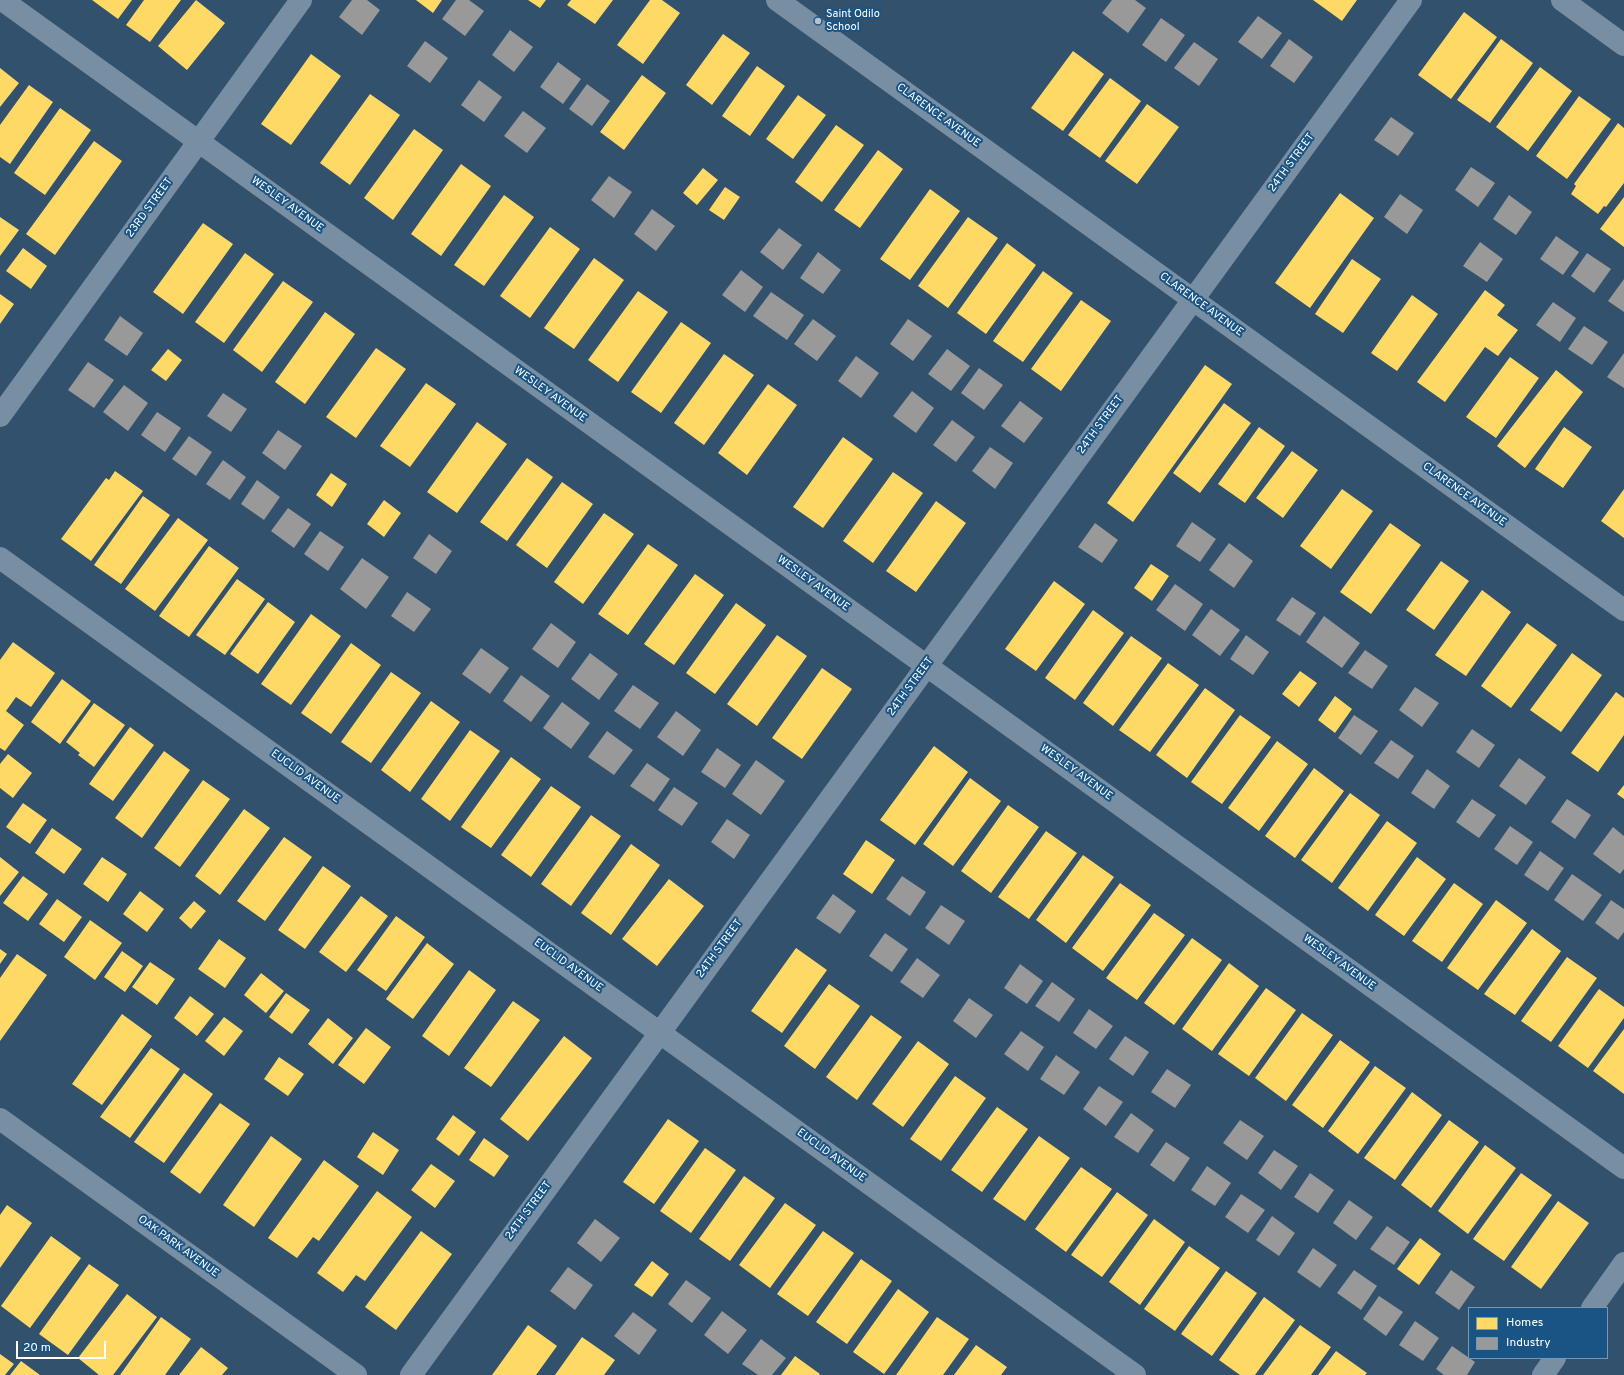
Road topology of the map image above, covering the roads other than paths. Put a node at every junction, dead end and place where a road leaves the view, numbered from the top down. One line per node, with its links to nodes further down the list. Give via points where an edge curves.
1 (2, 0): 7 (street, WESLEY AVENUE)
2 (301, 0): 7 (street, 23RD STREET)
3 (777, 0): 8 (street, CLARENCE AVENUE)
4 (1411, 0): 8 (street, 24TH STREET)
5 (1562, 0): 6 (street)
6 (1624, 45)
7 (198, 142): 9 (street, 23RD STREET); 12 (street, WESLEY AVENUE)
8 (1193, 300): 11 (street, CLARENCE AVENUE); 12 (street, 24TH STREET)
9 (0, 416)
10 (0, 558): 13 (street, EUCLID AVENUE)
11 (1624, 610)
12 (926, 666): 13 (street, 24TH STREET); 15 (street, WESLEY AVENUE)
13 (660, 1032): 20 (street, 24TH STREET); 21 (street, EUCLID AVENUE)
14 (0, 1119): 19 (street, OAK PARK AVENUE)
15 (1624, 1168)
16 (1624, 1263): 17 (street)
17 (1593, 1307)
18 (1554, 1359): 22 (street)
19 (356, 1375)
20 (411, 1375)
21 (1135, 1375)
22 (1543, 1375)

